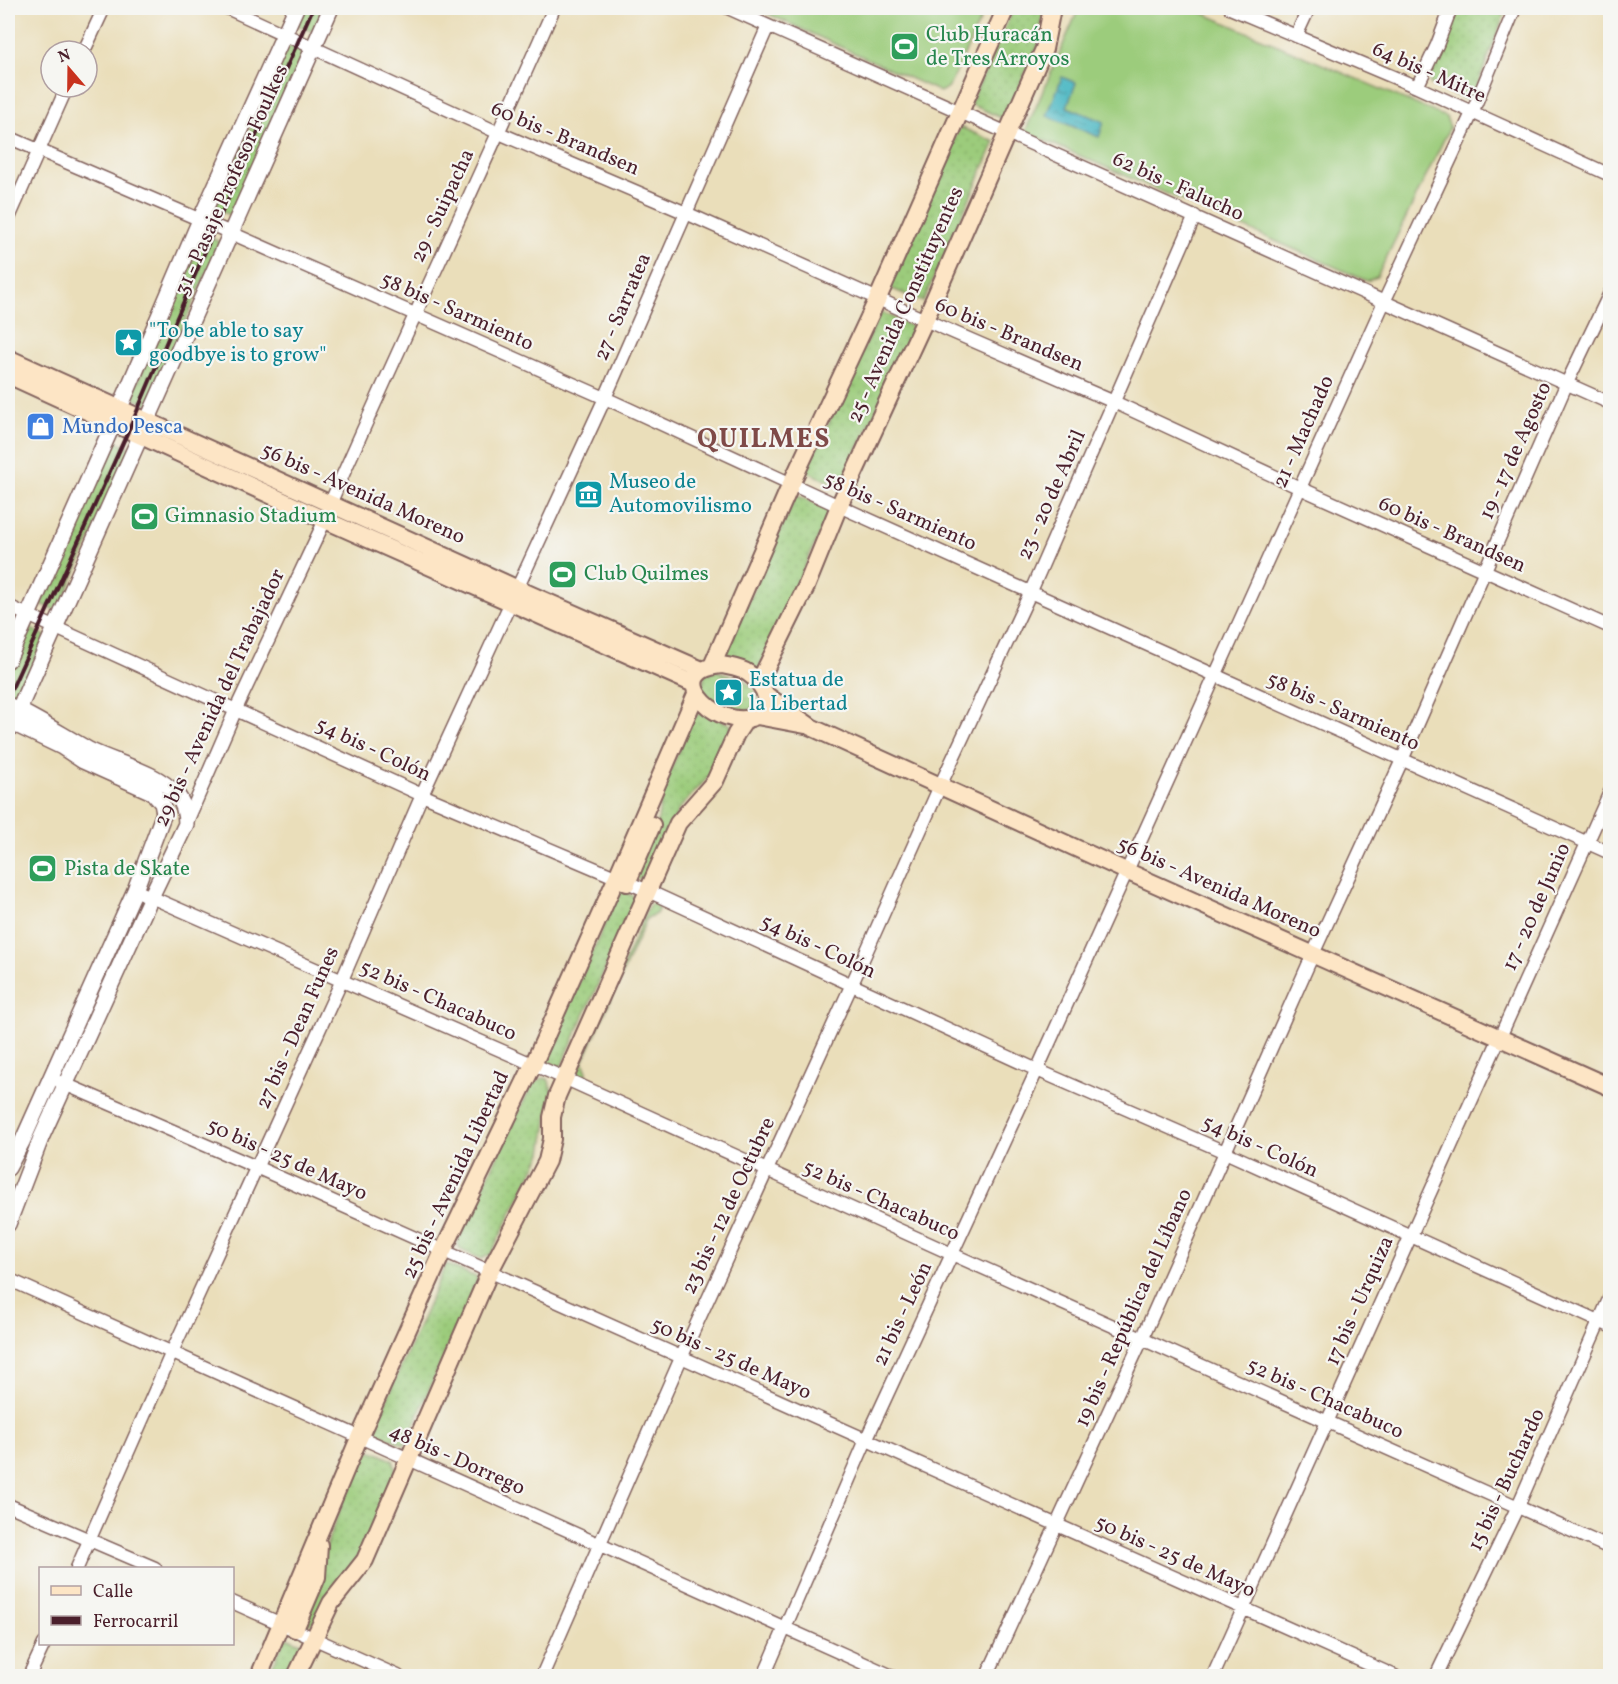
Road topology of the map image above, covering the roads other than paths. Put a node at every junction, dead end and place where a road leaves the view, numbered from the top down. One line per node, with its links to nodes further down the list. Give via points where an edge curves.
1 (104, 8): 17 (street)
2 (227, 8): 15 (street, 60 bis - Brandsen)
3 (296, 8): 15 (street, 31 - Pasaje Profesor Foulkes)
4 (331, 8): 18 (street, 31 - Pasaje Profesor Foulkes)
5 (554, 8): 24 (street, 29 - Suipacha)
6 (728, 8): 14 (street, 62 bis - Falucho)
7 (1006, 8): 22 (main road, 25 - Avenida Constituyentes)
8 (1052, 8): 19 (main road, 25 - Avenida Constituyentes)
9 (1062, 8): 19 (main road)
10 (1230, 8): 16 (street, 64 bis - Mitre)
11 (1309, 8): 16 (street)
12 (1451, 8): 20 (street)
13 (1515, 8): 23 (street, 21 - Machado)
14 (768, 26): 22 (street, 62 bis - Falucho); 29 (street, 27 - Sarratea)
15 (285, 32): 18 (street, 60 bis - Brandsen); 32 (street, 31 - Pasaje Profesor Foulkes)
16 (1296, 36): 20 (street, 64 bis - Mitre)
17 (90, 39)
18 (314, 47): 24 (street, 60 bis - Brandsen); 33 (street, 31 - Pasaje Profesor Foulkes)
19 (1044, 49): 25 (main road, 25 - Avenida Constituyentes)
20 (1417, 87): 23 (street, 64 bis - Mitre)
21 (61, 99): 27 (street)
22 (960, 111): 25 (street, 62 bis - Falucho); 35 (main road, 25 - Avenida Constituyentes)
23 (1472, 113): 28 (street, 64 bis - Mitre); 36 (street, 21 - Machado)
24 (499, 133): 29 (street, 60 bis - Brandsen); 37 (street, 29 - Suipacha)
25 (1007, 133): 30 (street, 62 bis - Falucho); 38 (main road, 25 - Avenida Constituyentes)
26 (8, 137): 27 (street, 58 bis - Sarmiento)
27 (37, 151): 31 (street); 32 (street, 58 bis - Sarmiento)
28 (1611, 175)
29 (686, 213): 35 (street, 60 bis - Brandsen); 42 (street, 27 - Sarratea)
30 (1195, 216): 36 (street, 62 bis - Falucho); 43 (street, 23 - 20 de Abril)
31 (8, 220)
32 (200, 220): 33 (street, 58 bis - Sarmiento); 45 (street, 31 - Pasaje Profesor Foulkes)
33 (231, 233): 37 (street, 58 bis - Sarmiento); 46 (street, 31 - Pasaje Profesor Foulkes)
34 (1611, 293): 41 (street, 19 - 17 de Agosto)
35 (878, 298): 38 (street, 60 bis - Brandsen); 47 (main road, 25 - Avenida Constituyentes)
36 (1384, 302): 41 (street, 62 bis - Falucho); 48 (street, 21 - Machado)
37 (414, 315): 42 (street, 58 bis - Sarmiento); 50 (street, 29 - Suipacha)
38 (925, 320): 43 (street, 60 bis - Brandsen); 49 (main road, 25 - Avenida Constituyentes)
39 (8, 358): 45 (main road, 56 bis - Avenida Moreno)
40 (8, 375): 45 (main road, 56 bis - Avenida Moreno)
41 (1566, 385): 44 (street, 62 bis - Falucho); 51 (street, 19 - 17 de Agosto)
42 (605, 398): 47 (street, 58 bis - Sarmiento); 53 (street, 27 - Sarratea)
43 (1114, 402): 48 (street, 60 bis - Brandsen); 52 (street, 23 - 20 de Abril)
44 (1611, 404)
45 (116, 416): 46 (main road, 56 bis - Avenida Moreno); 55 (street, 31 - Pasaje Profesor Foulkes)
46 (145, 429): 50 (main road, 56 bis - Avenida Moreno); 57 (street, 31 - Pasaje Profesor Foulkes)
47 (791, 484): 49 (street, 58 bis - Sarmiento); 60 (main road, 25 - Avenida Constituyentes)
48 (1300, 488): 51 (street, 60 bis - Brandsen); 59 (street, 21 - Machado)
49 (839, 506): 52 (street, 58 bis - Sarmiento); 61 (main road, 25 - Avenida Constituyentes)
50 (327, 512): 53 (main road, 56 bis - Avenida Moreno); 62 (street, 29 bis - Avenida del Trabajador)
51 (1484, 571): 56 (street, 60 bis - Brandsen); 66 (street, 19 - 17 de Agosto)
52 (1031, 591): 59 (street, 58 bis - Sarmiento); 67 (street, 23 - 20 de Abril)
53 (515, 596): 60 (main road, 56 bis - Avenida Moreno); 69 (street, 27 bis - Dean Funes)
54 (8, 606): 55 (street, 54 bis - Colón)
55 (28, 616): 57 (street, 54 bis - Colón); 58 (street, 31 - Pasaje Profesor Foulkes)
56 (1611, 627)
57 (56, 628): 62 (street, 54 bis - Colón); 63 (street, 31 - Pasaje Profesor Foulkes)
58 (8, 660)
59 (1214, 675): 66 (street, 58 bis - Sarmiento); 74 (street, 21 - Machado)
60 (701, 678): 61 (main road, via 722,665 748,672); 64 (main road, via 706,706 741,720); 75 (main road, 25 bis - Avenida Libertad, via 650,800)
61 (763, 689): 64 (main road, via 767,700 764,709); 65 (main road, 56 bis - Avenida Moreno)
62 (236, 709): 69 (street, 54 bis - Colón); 71 (street, 29 bis - Avenida del Trabajador)
63 (13, 716): 70 (street, 29 bis - Avenida del Trabajador, via 82,761 152,792 162,803 164,813); 71 (street, via 163,782 182,801 186,814)
64 (751, 717): 65 (main road, 56 bis - Avenida Moreno); 77 (main road, via 736,734 715,781 678,824)
65 (811, 727): 67 (main road, 56 bis - Avenida Moreno)
66 (1402, 760): 72 (street, 58 bis - Sarmiento); 81 (street, 19 - 17 de Agosto)
67 (940, 786): 74 (main road, 56 bis - Avenida Moreno); 83 (street, 23 bis - 12 de Octubre)
68 (1611, 792): 72 (street, 17 - 20 de Junio)
69 (423, 795): 75 (street, 54 bis - Colón); 82 (street, 27 bis - Dean Funes)
70 (160, 822): 71 (street); 76 (street, 29 bis - Avenida del Trabajador)
71 (184, 828): 78 (street, 29 bis - Avenida del Trabajador)
72 (1587, 843): 73 (street, 58 bis - Sarmiento); 84 (street, 17 - 20 de Junio)
73 (1611, 853)
74 (1126, 871): 81 (main road, 56 bis - Avenida Moreno); 86 (street, 21 bis - León)
75 (622, 881): 77 (street, 54 bis - Colón); 85 (main road, 25 bis - Avenida Libertad)
76 (135, 890): 78 (street, 52 bis - Chacabuco); 79 (street, 29 bis - Avenida del Trabajador)
77 (648, 891): 83 (street, 54 bis - Colón); 87 (main road)
78 (151, 897): 80 (street, 29 bis - Avenida del Trabajador); 82 (street, 52 bis - Chacabuco)
79 (113, 937): 80 (street); 88 (street, 29 bis - Avenida del Trabajador)
80 (129, 944): 89 (street, 29 bis - Avenida del Trabajador)
81 (1313, 954): 84 (main road, 56 bis - Avenida Moreno); 91 (street, 19 bis - República del Líbano)
82 (342, 980): 85 (street, 52 bis - Chacabuco); 92 (street, 27 bis - Dean Funes)
83 (852, 984): 86 (street, 54 bis - Colón); 94 (street, 23 bis - 12 de Octubre)
84 (1500, 1039): 90 (main road, 56 bis - Avenida Moreno); 97 (street, 17 bis - Urquiza)
85 (533, 1065): 87 (street, 52 bis - Chacabuco); 98 (main road, 25 bis - Avenida Libertad)
86 (1037, 1070): 91 (street, 54 bis - Colón); 99 (street, 21 bis - León)
87 (564, 1078): 94 (street, 52 bis - Chacabuco); 100 (main road, via 556,1096 547,1161)
88 (50, 1079): 89 (street, 50 bis - 25 de Mayo); 93 (street, 29 bis - Avenida del Trabajador)
89 (66, 1084): 92 (street, 50 bis - 25 de Mayo); 95 (street, 29 bis - Avenida del Trabajador)
90 (1611, 1087)
91 (1225, 1152): 97 (street, 54 bis - Colón); 104 (street, 19 bis - República del Líbano)
92 (256, 1167): 98 (street, 50 bis - 25 de Mayo); 105 (street, 27 bis - Dean Funes)
93 (8, 1168)
94 (767, 1170): 99 (street, 52 bis - Chacabuco); 106 (street, 23 bis - 12 de Octubre)
95 (14, 1193): 96 (street, 29 bis - Avenida del Trabajador)
96 (8, 1224)
97 (1410, 1236): 103 (street, 54 bis - Colón); 107 (street, 17 bis - Urquiza)
98 (443, 1251): 100 (street, 50 bis - 25 de Mayo); 108 (main road, 25 bis - Avenida Libertad)
99 (952, 1254): 104 (street, 52 bis - Chacabuco); 109 (street, 21 bis - León)
100 (490, 1272): 106 (street, 50 bis - 25 de Mayo); 110 (main road)
101 (8, 1279): 105 (street, 48 bis - Dorrego)
102 (1611, 1298): 103 (street, 15 bis - Buchardo)
103 (1605, 1323): 112 (street, 15 bis - Buchardo)
104 (1142, 1339): 107 (street, 52 bis - Chacabuco); 113 (street, 19 bis - República del Líbano)
105 (172, 1352): 108 (street, 48 bis - Dorrego); 114 (street, 27 bis - Dean Funes)
106 (681, 1358): 109 (street, 50 bis - 25 de Mayo); 115 (street, 23 bis - 12 de Octubre)
107 (1329, 1422): 112 (street, 52 bis - Chacabuco); 120 (street, 17 bis - Urquiza)
108 (359, 1438): 110 (street, 48 bis - Dorrego); 121 (main road, 25 bis - Avenida Libertad)
109 (866, 1440): 113 (street, 50 bis - 25 de Mayo); 122 (street, 21 bis - León)
110 (410, 1459): 115 (street, 48 bis - Dorrego); 123 (main road, via 365,1560 331,1603)
111 (8, 1505): 114 (street)
112 (1518, 1506): 116 (street, 52 bis - Chacabuco); 135 (street, 15 bis - Buchardo)
113 (1057, 1525): 120 (street, 50 bis - 25 de Mayo); 132 (street, 19 bis - República del Líbano)
114 (90, 1540): 117 (street, 27 bis - Dean Funes); 118 (street)
115 (598, 1544): 122 (street, 48 bis - Dorrego); 129 (street, 23 bis - 12 de Octubre)
116 (1611, 1548)
117 (78, 1567)
118 (151, 1567)
119 (234, 1603): 121 (street)
120 (1243, 1609): 133 (street, 17 bis - Urquiza); 134 (street, 50 bis - 25 de Mayo)
121 (289, 1626): 123 (street); 126 (main road, 25 bis - Avenida Libertad)
122 (786, 1628): 130 (street, 21 bis - León); 131 (street, 48 bis - Dorrego)
123 (314, 1637): 127 (main road); 128 (street)
124 (44, 1645): 125 (street)
125 (30, 1677)
126 (259, 1677)
127 (296, 1677)
128 (398, 1677)
129 (542, 1677)
130 (764, 1677)
131 (892, 1677)
132 (987, 1677)
133 (1213, 1677)
134 (1395, 1677)
135 (1436, 1677)

